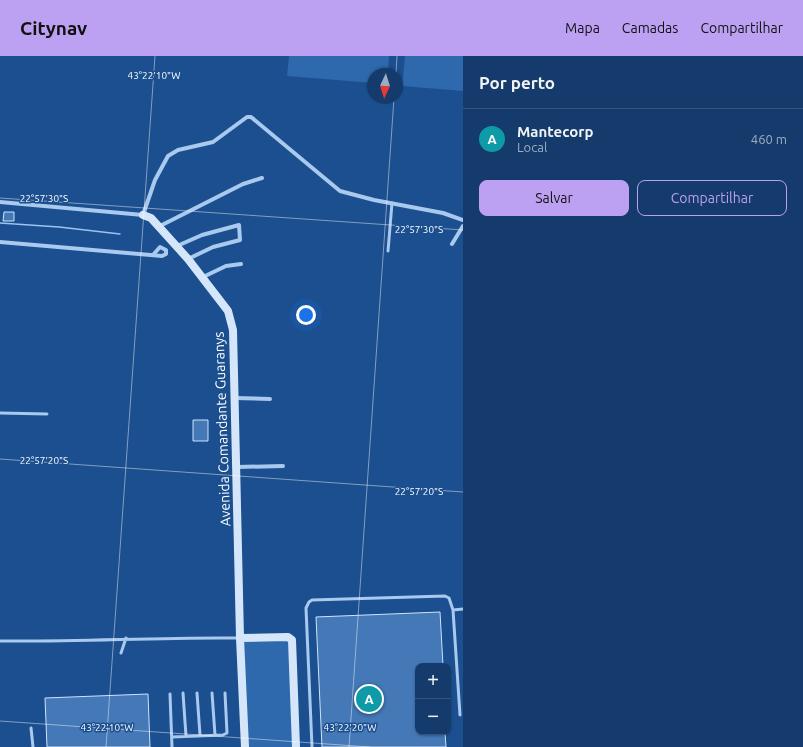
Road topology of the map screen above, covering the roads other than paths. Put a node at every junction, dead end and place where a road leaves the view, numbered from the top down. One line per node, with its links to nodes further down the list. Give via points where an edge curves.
1 (262, 178): 7 (street, via 243,184)
2 (0, 202): 4 (street)
3 (392, 203): 4 (street, via 340,190 246,117 213,142 178,150 168,156 155,180); 5 (street, via 443,213); 11 (lane)
4 (144, 215): 7 (street, Avenida Comandante Guaranys, via 151,218)
5 (463, 220)
6 (463, 226): 9 (street)
7 (158, 227): 10 (street, Avenida Comandante Guaranys)
8 (0, 242): 12 (street)
9 (452, 244)
10 (177, 246): 13 (street, Avenida Comandante Guaranys); 13 (street, via 202,235 239,225 240,240 210,248)
11 (388, 251)
12 (153, 255)
13 (188, 259): 15 (street, Avenida Comandante Guaranys)
14 (241, 264): 15 (street, via 226,266)
15 (203, 277): 16 (street, Avenida Comandante Guaranys, via 231,319)
16 (234, 398): 17 (street); 21 (street, Avenida Comandante Guaranys)
17 (270, 399)
18 (0, 413): 19 (lane)
19 (47, 414)
20 (283, 466): 21 (street)
21 (237, 467): 25 (street, Avenida Comandante Guaranys)
22 (453, 610): 23 (lane); 33 (lane); 43 (lane, via 446,596 309,602 306,608)
23 (463, 610)
24 (126, 638): 25 (lane); 26 (lane, via 55,642); 27 (lane)
25 (240, 638): 41 (street, Avenida Comandante Guaranys); 42 (street, via 288,637 292,640)
26 (0, 641)
27 (121, 653)
28 (184, 693): 36 (lane)
29 (197, 693): 37 (lane)
30 (212, 693): 35 (lane)
31 (225, 693): 35 (lane, via 228,733)
32 (170, 694): 38 (lane)
33 (460, 715)
34 (32, 728): 39 (lane)
35 (215, 735): 37 (lane)
36 (186, 736): 37 (lane); 38 (lane)
37 (200, 736)
38 (172, 737): 40 (lane)
39 (33, 747)
40 (172, 747)
41 (245, 747)
42 (296, 747)
43 (312, 747)

